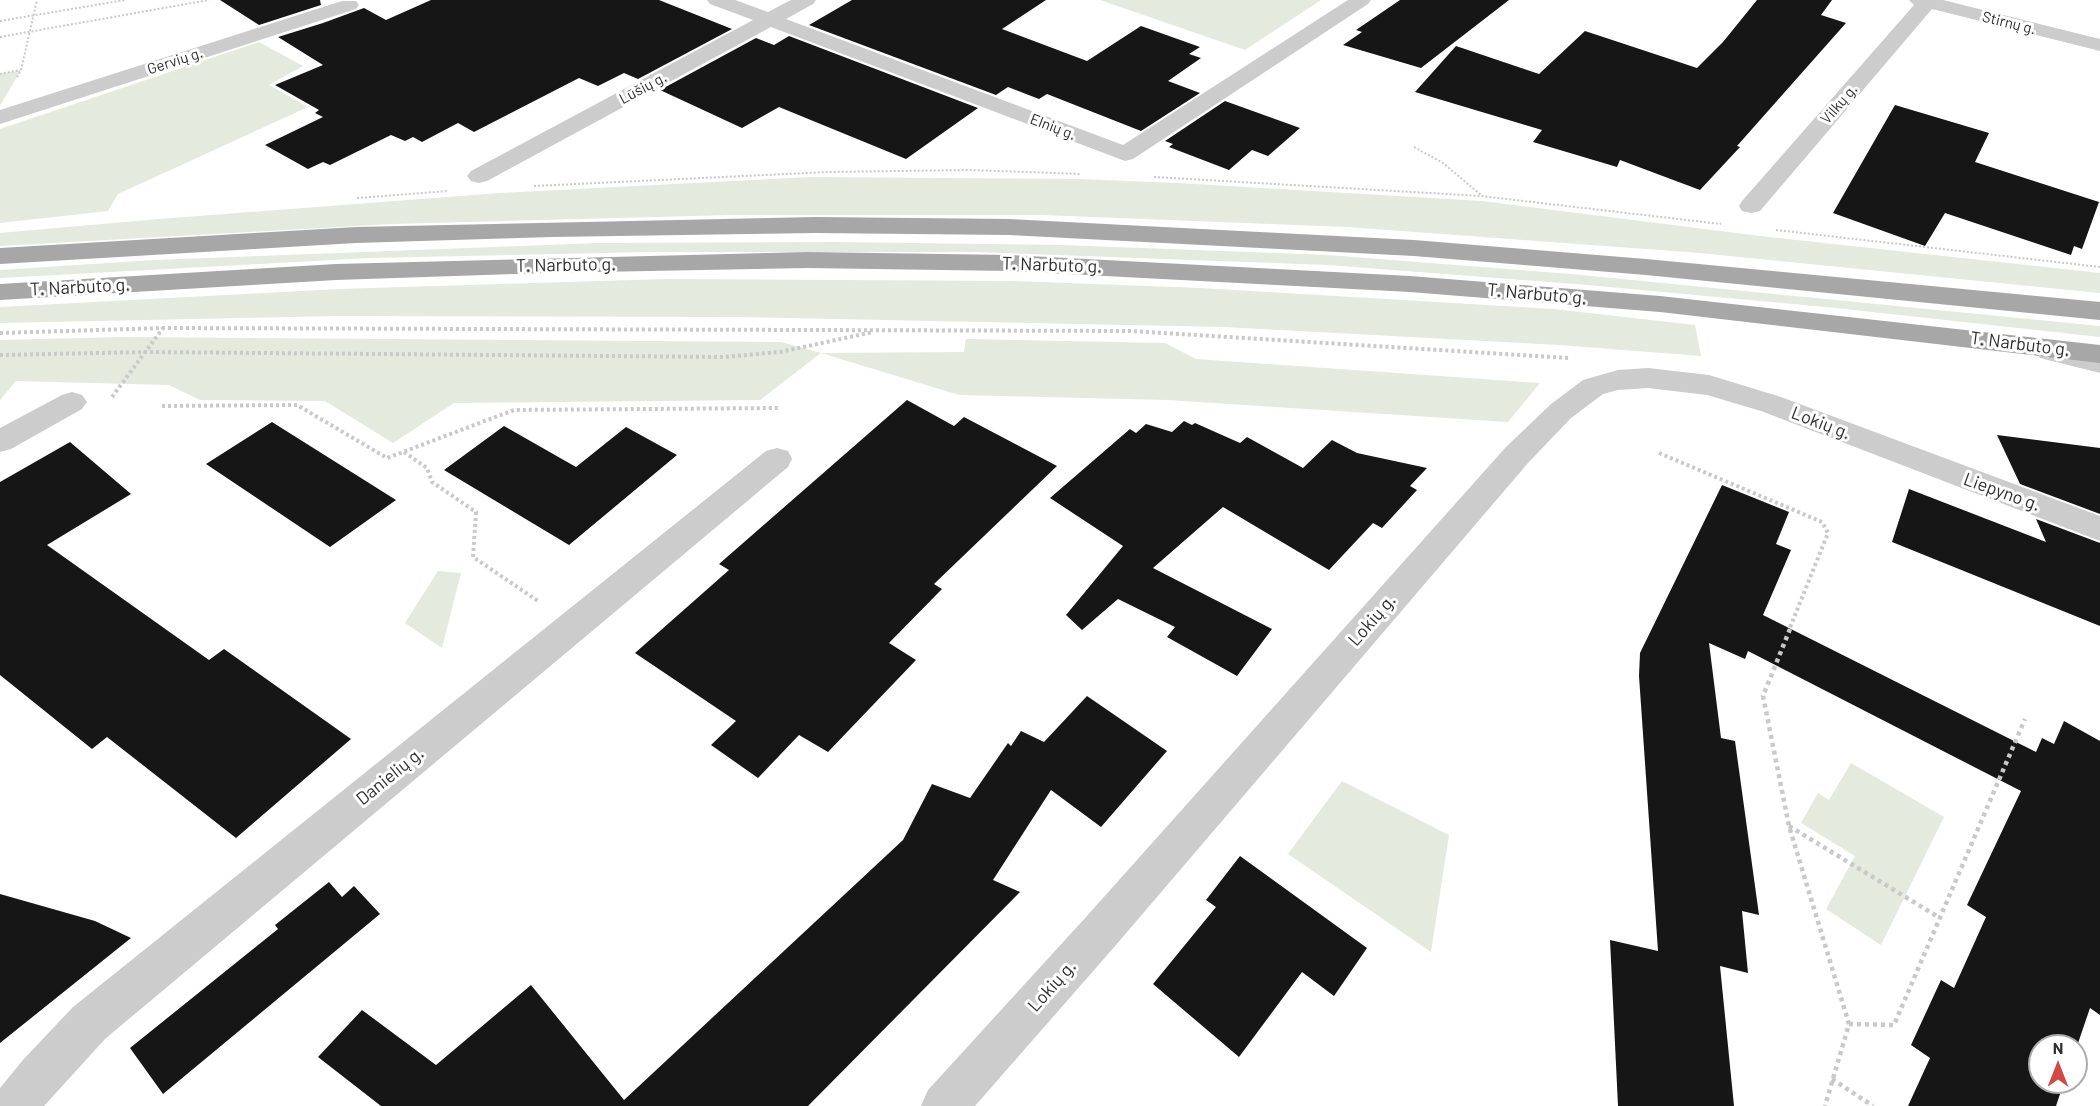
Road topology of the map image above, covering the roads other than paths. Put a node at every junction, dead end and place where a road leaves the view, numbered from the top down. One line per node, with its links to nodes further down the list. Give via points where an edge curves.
1 (717, 0): 6 (street, Elnių g.)
2 (806, 0): 6 (street, Lūšių g.)
3 (1361, 0): 6 (street, Elnių g., via 1125,154)
4 (1923, 1): 7 (street, Stirnų g.); 10 (street, Vilkų g.)
5 (349, 5): 8 (street, Gervių g.)
6 (769, 20): 9 (street, Lūšių g.)
7 (2100, 45)
8 (0, 117)
9 (479, 176)
10 (1751, 206)
11 (0, 256): 13 (main road, T. Narbuto g., via 356,235 551,229 1009,227 1414,248)
12 (0, 292): 14 (main road, T. Narbuto g., via 336,272 532,266 807,260 1010,263 1493,290 1660,304)
13 (2100, 311)
14 (2030, 345): 15 (main road, T. Narbuto g.); 16 (street)
15 (2100, 354)
16 (2100, 364)
17 (72, 402): 18 (street)
18 (0, 441)
19 (1904, 456): 21 (street, Liepyno g.); 23 (street, Lokių g., via 1771,404 1709,385 1648,378 1593,387 1560,411 1517,455)
20 (777, 459): 22 (street, Danielių g., via 88,1023)
21 (2100, 529)
22 (15, 1106)
23 (944, 1106)

